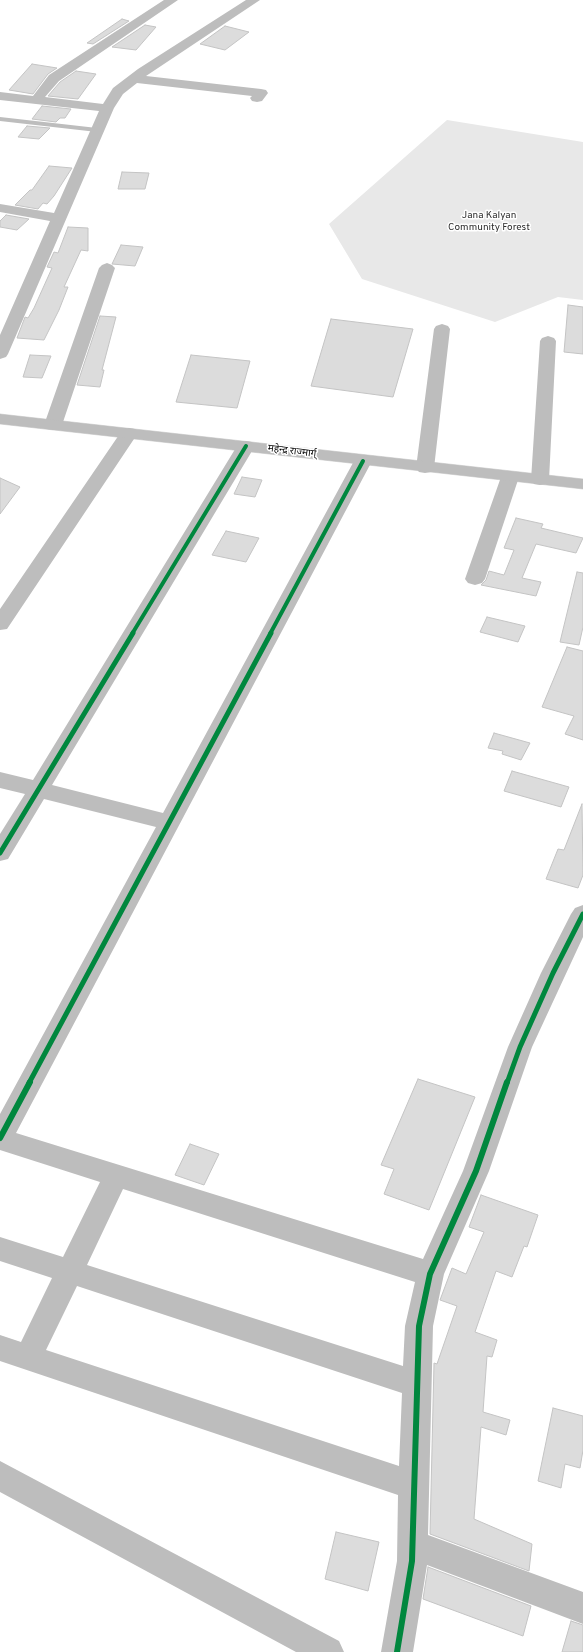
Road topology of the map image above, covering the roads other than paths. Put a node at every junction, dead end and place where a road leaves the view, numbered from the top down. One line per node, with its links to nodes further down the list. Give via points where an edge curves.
1 (172, 0): 6 (main road, via 54,78)
2 (254, 0): 3 (main road)
3 (135, 79): 5 (main road, via 261,93); 7 (main road, via 118,91)
4 (0, 96): 6 (main road)
5 (257, 98)
6 (36, 100): 7 (main road)
7 (107, 108): 9 (main road)
8 (0, 119): 9 (lane)
9 (97, 130): 11 (main road)
10 (0, 208): 11 (main road)
11 (59, 218): 14 (main road)
12 (107, 268): 18 (main road)
13 (442, 329): 22 (main road)
14 (3, 338): 16 (main road)
15 (548, 340): 24 (main road)
16 (0, 354)
17 (0, 419): 18 (main road, महेन्द्र राज्मार्ग्)
18 (53, 425): 19 (main road, महेन्द्र राज्मार्ग्)
19 (129, 433): 20 (main road, महेन्द्र राज्मार्ग्); 27 (main road)
20 (246, 446): 21 (main road, महेन्द्र राज्मार्ग्); 29 (main road)
21 (363, 461): 22 (main road, महेन्द्र राज्मार्ग्); 30 (main road)
22 (425, 468): 23 (main road, महेन्द्र राज्मार्ग्)
23 (510, 477): 24 (main road, महेन्द्र राज्मार्ग्); 26 (main road)
24 (540, 480): 25 (main road, महेन्द्र राज्मार्ग्)
25 (583, 484)
26 (475, 579)
27 (0, 624)
28 (0, 780): 29 (main road)
29 (39, 790): 30 (main road); 31 (main road)
30 (169, 822): 33 (main road)
31 (0, 854)
32 (583, 914): 37 (main road, via 520,1047 476,1171)
33 (0, 1138): 34 (main road)
34 (117, 1175): 36 (main road); 37 (main road)
35 (0, 1248): 36 (main road)
36 (69, 1271): 39 (main road); 40 (main road)
37 (430, 1274): 40 (main road, via 419,1326)
38 (0, 1348): 39 (main road)
39 (28, 1357): 42 (main road)
40 (416, 1384): 42 (main road)
41 (0, 1476): 45 (main road)
42 (413, 1484): 43 (main road)
43 (411, 1544): 44 (main road); 46 (main road, via 412,1561)
44 (583, 1608)
45 (328, 1652)
46 (396, 1652)

